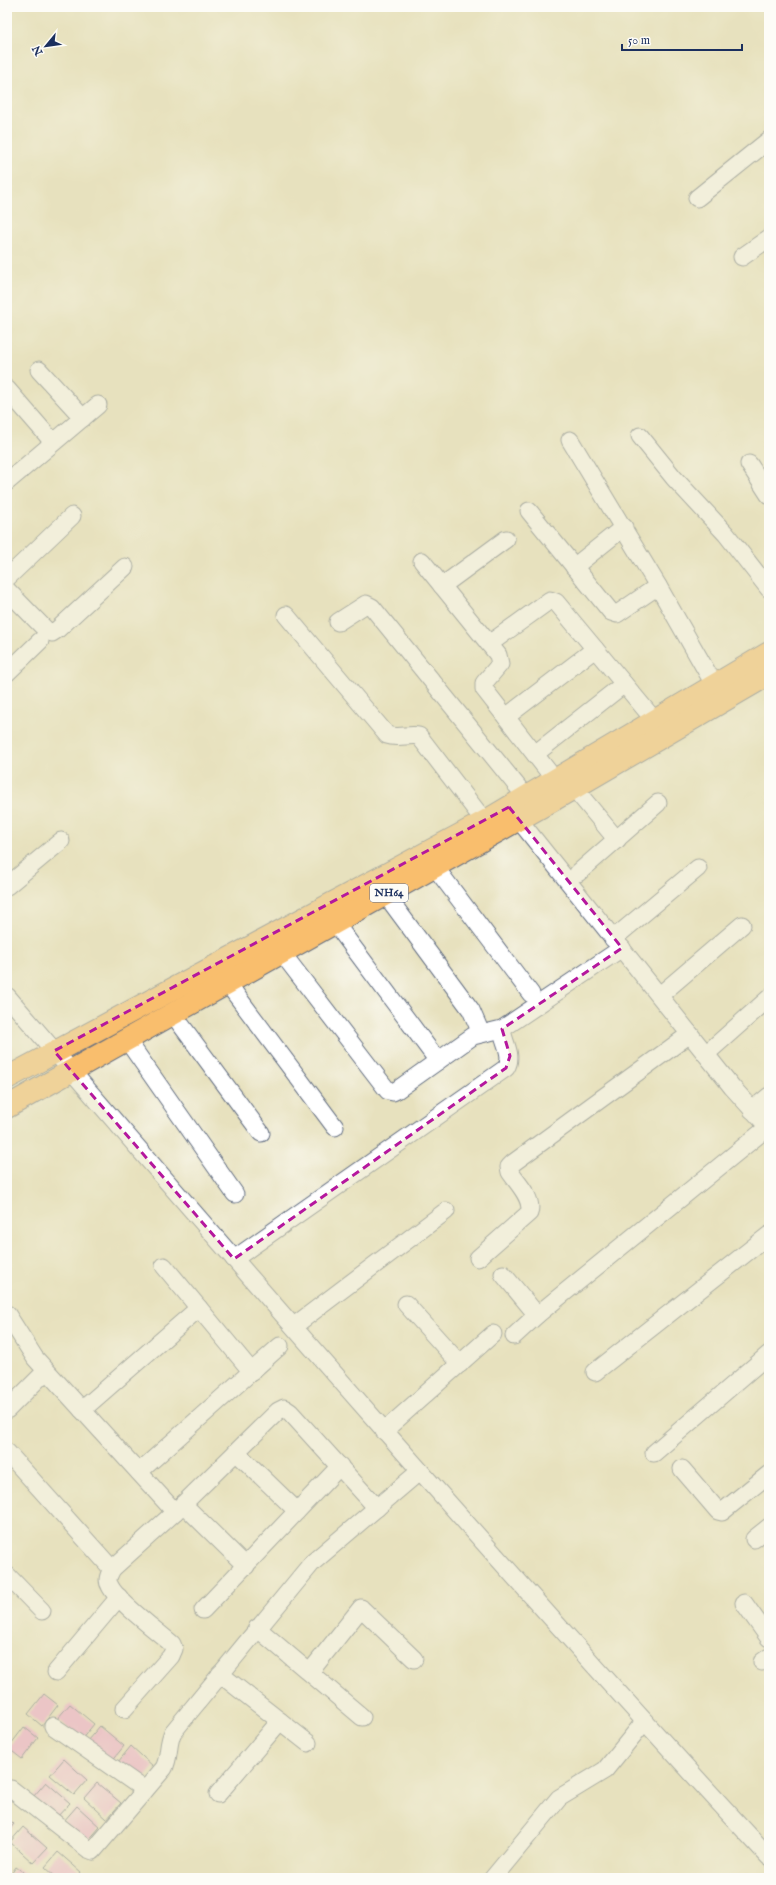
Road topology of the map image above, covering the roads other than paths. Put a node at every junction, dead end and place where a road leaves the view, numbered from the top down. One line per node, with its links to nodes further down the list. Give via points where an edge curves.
1 (769, 140): 2 (street)
2 (697, 198)
3 (769, 238): 4 (street)
4 (742, 257)
5 (39, 370): 8 (street)
6 (7, 389): 11 (street)
7 (98, 405): 8 (street)
8 (83, 418): 11 (street)
9 (640, 436): 25 (street, via 674,478 726,534)
10 (570, 440): 17 (street)
11 (53, 442): 13 (street)
12 (748, 464): 14 (street)
13 (7, 481)
14 (769, 495)
15 (529, 511): 21 (street)
16 (72, 516): 22 (street)
17 (624, 527): 21 (street); 24 (street)
18 (506, 539): 23 (street)
19 (422, 561): 23 (street)
20 (125, 567): 26 (street, via 52,633)
21 (574, 567): 24 (street, via 611,612 617,614)
22 (7, 578)
23 (442, 586): 30 (street)
24 (658, 586): 36 (street)
25 (769, 589)
26 (7, 590)
27 (286, 615): 43 (street, via 387,735 394,738 412,734 419,736)
28 (338, 622): 42 (street, via 366,604 372,606)
29 (40, 641): 33 (street)
30 (489, 644): 31 (street, via 550,600 556,602); 37 (street, via 498,655 500,664 484,683 484,689)
31 (595, 650): 35 (street); 37 (street)
32 (769, 652): 36 (highway, NH64)
33 (8, 668)
34 (769, 674): 40 (highway, NH64)
35 (624, 684): 38 (street); 39 (street)
36 (715, 686): 38 (highway, NH64)
37 (506, 717): 39 (street)
38 (655, 721): 40 (highway, NH64)
39 (535, 754): 40 (street)
40 (565, 784): 42 (highway, NH64); 44 (street)
41 (658, 803): 44 (street)
42 (517, 808): 43 (highway, NH64); 53 (street)
43 (490, 827): 46 (highway, NH64); 65 (highway, NH64)
44 (617, 840): 48 (street)
45 (61, 841): 49 (street)
46 (435, 867): 50 (highway, NH64); 56 (street)
47 (698, 868): 53 (street)
48 (578, 874)
49 (7, 886)
50 (386, 895): 51 (highway, NH64); 62 (street, via 471,1010)
51 (335, 923): 54 (highway, NH64); 67 (street)
52 (742, 925): 57 (street)
53 (617, 943): 57 (street); 61 (street)
54 (282, 953): 55 (highway, NH64); 67 (street, via 388,1091 397,1090)
55 (228, 984): 60 (highway, NH64); 73 (street)
56 (531, 994)
57 (660, 995): 63 (street)
58 (7, 996): 65 (street)
59 (769, 998): 66 (street)
60 (173, 1014): 64 (highway, NH64); 75 (street)
61 (502, 1029): 62 (street); 80 (street, via 510,1056 506,1068)
62 (481, 1033): 67 (street)
63 (690, 1034): 66 (street); 79 (street, via 509,1167 528,1200 531,1207 529,1213)
64 (127, 1040): 68 (highway, NH64); 76 (street)
65 (54, 1051): 68 (street); 69 (highway, NH64)
66 (706, 1054): 72 (street)
67 (438, 1061)
68 (71, 1072): 71 (highway, NH64); 80 (street)
69 (7, 1078)
70 (769, 1096): 72 (street)
71 (7, 1107)
72 (752, 1110): 74 (street)
73 (335, 1127)
74 (769, 1128): 86 (street)
75 (261, 1133)
76 (235, 1194)
77 (446, 1211): 87 (street)
78 (769, 1235): 95 (street)
79 (478, 1258)
80 (234, 1259): 87 (street)
81 (164, 1266): 84 (street)
82 (503, 1274): 86 (street)
83 (406, 1304): 92 (street)
84 (199, 1308): 94 (street); 97 (street)
85 (7, 1314): 93 (street)
86 (537, 1315): 89 (street)
87 (294, 1326): 98 (street)
88 (493, 1334): 92 (street)
89 (514, 1336)
90 (280, 1346): 94 (street)
91 (769, 1354): 101 (street)
92 (460, 1364): 98 (street)
93 (46, 1371): 96 (street); 97 (street)
94 (252, 1372): 105 (street)
95 (596, 1372)
96 (7, 1410)
97 (82, 1410): 105 (street)
98 (384, 1431): 104 (street)
99 (7, 1452): 113 (street)
100 (236, 1452): 102 (street, via 284,1408); 107 (street); 109 (street)
101 (654, 1453)
102 (340, 1466): 108 (street); 109 (street)
103 (682, 1469): 106 (street, via 718,1511 722,1512)
104 (420, 1471): 108 (street); 128 (street)
105 (139, 1472): 107 (street)
106 (769, 1474)
107 (179, 1508): 112 (street); 113 (street)
108 (377, 1508): 119 (street, via 312,1563)
109 (297, 1512): 112 (street)
110 (769, 1527): 111 (street)
111 (754, 1539)
112 (246, 1566): 117 (street)
113 (112, 1569): 115 (street, via 108,1577 110,1586)
114 (7, 1575): 118 (street)
115 (119, 1598): 122 (street); 125 (street, via 172,1644 174,1649 171,1656)
116 (744, 1603): 120 (street)
117 (203, 1610)
118 (42, 1611)
119 (257, 1628): 123 (street); 124 (street)
120 (769, 1638)
121 (414, 1659): 123 (street, via 361,1608)
122 (56, 1672)
123 (310, 1672): 126 (street)
124 (220, 1674): 127 (street); 132 (street, via 173,1732 167,1762)
125 (124, 1709)
126 (362, 1717)
127 (280, 1721): 130 (street); 133 (street)
128 (644, 1722): 134 (street); 135 (street, via 605,1770 559,1798)
129 (53, 1726): 132 (street)
130 (308, 1743)
131 (11, 1789): 132 (street, via 92,1851)
132 (145, 1790)
133 (218, 1794)
134 (769, 1857)
135 (493, 1878)

